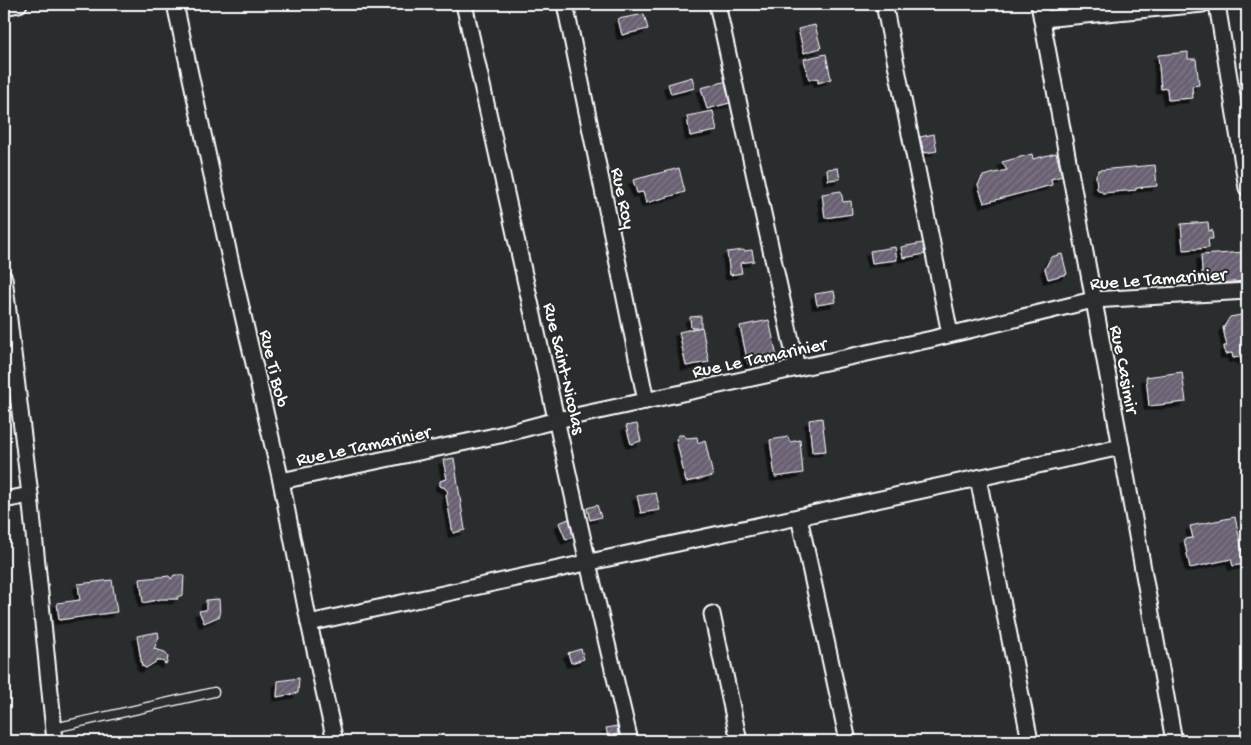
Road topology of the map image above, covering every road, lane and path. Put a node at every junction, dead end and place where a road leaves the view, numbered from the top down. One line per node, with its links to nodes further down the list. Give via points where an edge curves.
1 (19, 4): 10 (street)
2 (175, 4): 23 (street, Rue Ti Bob)
3 (464, 4): 20 (street, Rue Saint-Nicolas)
4 (565, 4): 19 (street, Rue Roy)
5 (717, 4): 17 (street)
6 (884, 4): 16 (street)
7 (1039, 4): 11 (street, Rue Casimir)
8 (1203, 4): 11 (street)
9 (1217, 4): 12 (street)
10 (4, 7)
11 (1042, 19): 15 (street, Rue Casimir)
12 (1247, 188)
13 (4, 278): 18 (street)
14 (1247, 291): 15 (street, Rue Le Tamarinier)
15 (1093, 300): 16 (street, Rue Le Tamarinier); 21 (street, Rue Casimir)
16 (950, 334): 17 (street, Rue Le Tamarinier)
17 (797, 368): 19 (street, Rue Le Tamarinier)
18 (10, 379): 24 (street)
19 (646, 401): 20 (street, Rue Le Tamarinier)
20 (556, 420): 23 (street, Rue Le Tamarinier, via 500,435); 27 (street, Rue Saint-Nicolas)
21 (1121, 447): 22 (street); 37 (street, Rue Casimir)
22 (978, 478): 26 (street); 36 (street)
23 (281, 481): 29 (street, Rue Ti Bob)
24 (30, 495): 25 (street); 31 (street)
25 (4, 500)
26 (799, 517): 27 (street); 35 (street)
27 (588, 563): 29 (street); 33 (street, Rue Saint-Nicolas)
28 (712, 614): 34 (street)
29 (309, 624): 32 (street, Rue Ti Bob)
30 (214, 692): 31 (lane)
31 (55, 735)
32 (335, 741)
33 (630, 741)
34 (739, 741)
35 (848, 741)
36 (1030, 741)
37 (1174, 741)

